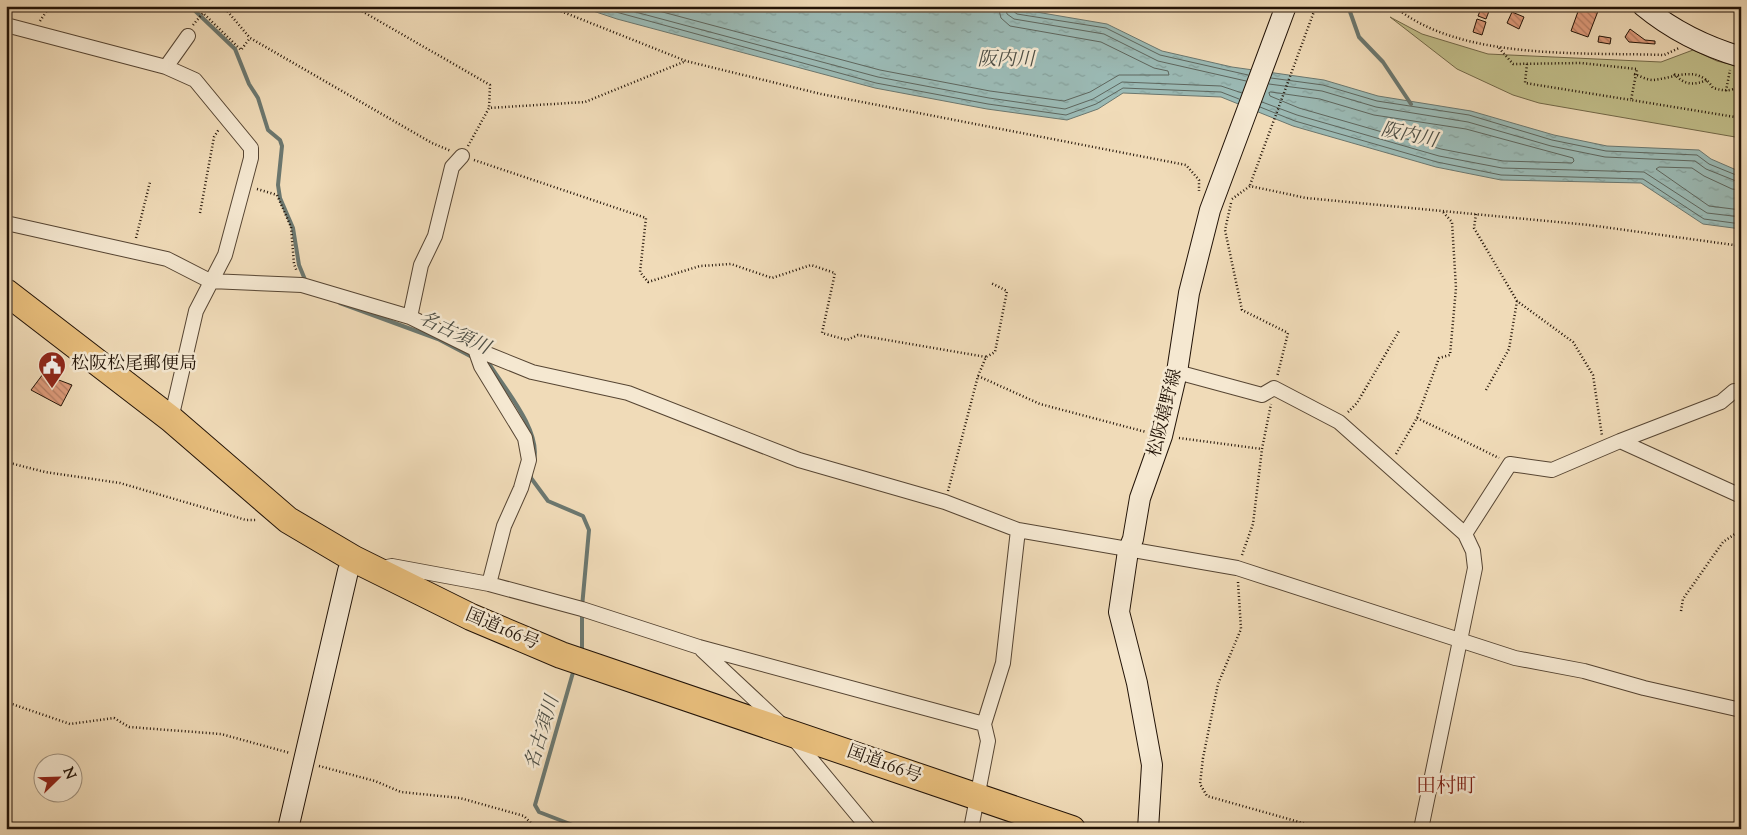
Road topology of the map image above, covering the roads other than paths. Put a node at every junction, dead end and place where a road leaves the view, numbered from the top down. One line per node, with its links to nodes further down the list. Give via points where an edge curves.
1 (1286, 6): 13 (main road, 松阪嬉野線, via 1204,203)
2 (1643, 6): 5 (main road, via 1693,39)
3 (6, 25): 6 (street)
4 (188, 36): 6 (street)
5 (1736, 61)
6 (166, 67): 9 (street, via 195,80 251,148 225,255)
7 (462, 156): 11 (street, via 452,167)
8 (6, 223): 9 (street, via 167,259)
9 (210, 281): 11 (street, via 306,286); 15 (street, via 196,311)
10 (6, 292): 15 (highway, 国道166号)
11 (410, 317): 12 (street)
12 (475, 350): 18 (street, via 532,372 628,393 799,460 945,502); 22 (street, via 481,366 525,438 529,460 504,526)
13 (1177, 372): 19 (street, via 1262,395 1274,388 1340,422); 20 (main road, 松阪嬉野線)
14 (1734, 392): 16 (street, via 1721,402)
15 (171, 419): 21 (highway, 国道166号, via 288,520)
16 (1620, 440): 17 (street); 19 (street, via 1552,470 1510,464)
17 (1741, 496)
18 (1018, 530): 20 (street); 26 (street, via 1003,663)
19 (1465, 534): 23 (street, via 1473,550 1475,568)
20 (1128, 551): 23 (street, via 1237,568); 33 (main road, 松阪嬉野線, via 1119,612 1137,683 1152,765)
21 (364, 564): 22 (street); 27 (highway, 国道166号, via 470,617 561,655); 29 (main road, via 348,571)
22 (489, 584): 24 (street, via 582,609)
23 (1460, 640): 25 (street, via 1515,658 1584,671); 34 (street)
24 (699, 648): 26 (street); 27 (street)
25 (1741, 710)
26 (984, 724): 28 (street, via 988,741)
27 (787, 730): 28 (highway, 国道166号); 30 (street)
28 (978, 798): 31 (street); 32 (highway, 国道166号)
29 (288, 829)
30 (869, 829)
31 (971, 829)
32 (1072, 829)
33 (1148, 829)
34 (1420, 829)

